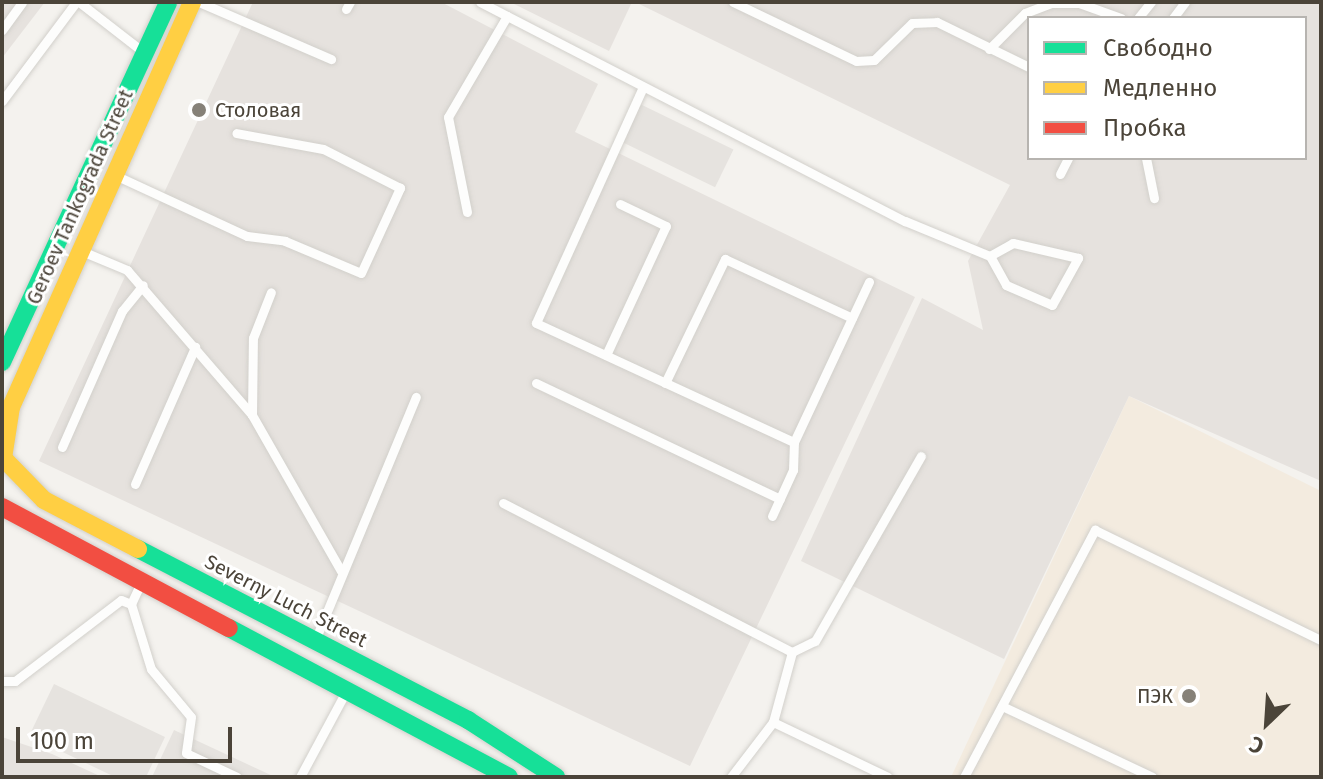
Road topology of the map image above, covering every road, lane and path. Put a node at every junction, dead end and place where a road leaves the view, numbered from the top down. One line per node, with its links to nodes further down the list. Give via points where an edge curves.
1 (22, 2): 10 (lane)
2 (78, 2): 12 (lane); 16 (lane)
3 (168, 2): 12 (main road, Geroev Tankograda Street)
4 (192, 2): 21 (main road, Geroev Tankograda Street)
5 (199, 2): 13 (lane)
6 (480, 2): 8 (lane)
7 (733, 2): 11 (lane, via 856,61 874,60 912,23 937,22)
8 (507, 16): 15 (lane); 24 (lane, via 448,117)
9 (1115, 16): 11 (lane, via 1079,3 1051,3 1025,13)
10 (2, 30)
11 (989, 49): 14 (lane)
12 (145, 53): 33 (main road, Geroev Tankograda Street)
13 (331, 59)
14 (1027, 66)
15 (643, 87): 26 (lane, via 905,221); 32 (lane, via 536,323)
16 (2, 101)
17 (236, 133): 21 (lane, via 323,149 400,188 361,273 285,241 247,236)
18 (1067, 160): 20 (lane)
19 (1146, 160): 22 (lane)
20 (1060, 174)
21 (115, 175): 25 (main road, Geroev Tankograda Street)
22 (1154, 198)
23 (620, 204): 32 (lane, via 666,226)
24 (467, 212)
25 (81, 251): 28 (lane, via 127,270); 41 (main road, Geroev Tankograda Street, via 11,407)
26 (990, 256): 26 (lane, via 1013,243 1078,258 1052,305 1006,285)
27 (869, 282): 30 (lane)
28 (143, 285): 31 (lane); 39 (lane, via 122,311)
29 (271, 292): 37 (lane, via 253,338)
30 (852, 318): 35 (lane, via 725,259); 38 (lane)
31 (195, 347): 37 (lane); 42 (lane)
32 (606, 355): 35 (lane)
33 (2, 362)
34 (536, 383): 43 (lane)
35 (665, 383): 38 (lane)
36 (416, 397): 47 (lane)
37 (252, 415): 47 (lane)
38 (794, 442): 43 (lane)
39 (62, 447)
40 (921, 456): 52 (lane, via 815,641)
41 (3, 458): 51 (main road, Severny Luch Street, via 44,500)
42 (135, 484)
43 (780, 499): 46 (lane)
44 (503, 503): 52 (lane)
45 (2, 507): 48 (main road)
46 (772, 516)
47 (341, 571): 51 (lane)
48 (142, 581): 49 (lane); 54 (main road)
49 (131, 604): 53 (lane, via 121,600 15,681); 57 (lane, via 151,669 191,717 186,753)
50 (1321, 640): 55 (lane, via 1095,530)
51 (315, 641): 60 (main road, Severny Luch Street, via 468,720)
52 (792, 652): 56 (lane)
53 (2, 681)
54 (348, 687): 58 (lane); 59 (main road)
55 (1002, 706): 63 (lane); 64 (lane)
56 (773, 722): 61 (lane); 62 (lane)
57 (237, 777)
58 (300, 777)
59 (508, 777)
60 (556, 777)
61 (731, 777)
62 (888, 777)
63 (964, 777)
64 (1152, 777)

